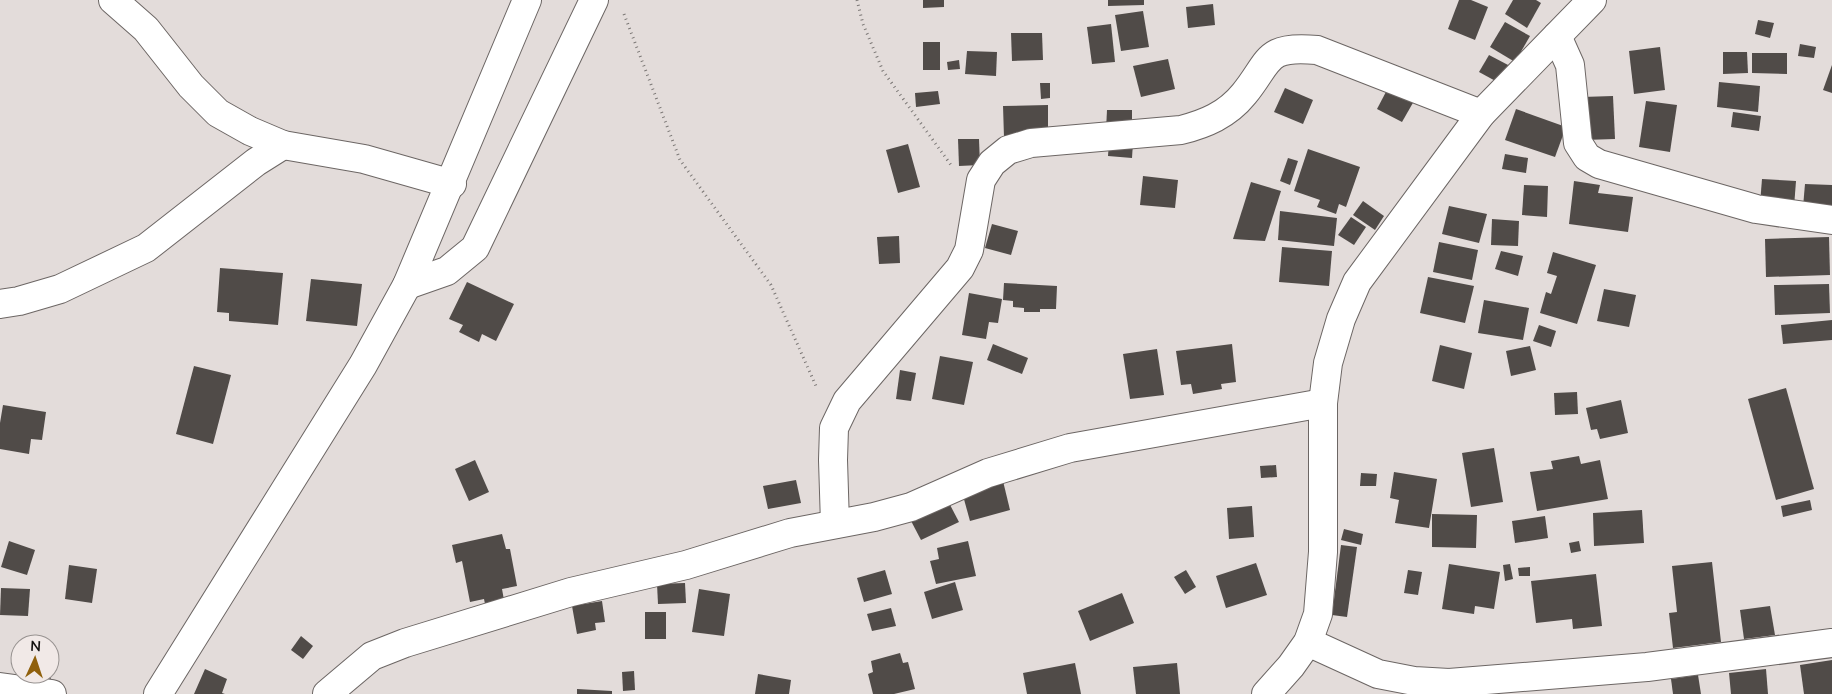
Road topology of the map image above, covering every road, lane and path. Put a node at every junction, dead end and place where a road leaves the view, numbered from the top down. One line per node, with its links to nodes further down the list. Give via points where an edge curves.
1 (113, 0): 9 (street, via 146,29 218,113)
2 (528, 0): 10 (street)
3 (594, 0): 13 (street, via 475,248 447,271)
4 (857, 0): 11 (path, via 882,71)
5 (1592, 0): 7 (street)
6 (622, 9): 16 (path, via 680,160 771,285)
7 (1557, 36): 8 (street); 12 (street, via 1570,65 1578,142 1587,158 1756,209)
8 (1481, 114): 11 (street, via 1316,50 1284,50 1272,56 1244,94 1214,119 1181,130 1032,143 1008,150 992,163 981,180); 15 (street, via 1357,282 1328,363)
9 (283, 145): 10 (street, via 364,159); 14 (street, via 256,162 146,248 60,289)
10 (452, 184): 13 (street)
11 (976, 200): 16 (street, via 969,250 960,268 847,401)
12 (1832, 220)
13 (407, 286): 22 (street, via 363,365)
14 (0, 304)
15 (1323, 403): 17 (street, via 1070,448 988,473 911,507 874,518); 18 (street, via 1324,552 1318,614)
16 (834, 428): 17 (street)
17 (835, 524): 23 (street, via 790,533 686,565 571,592 406,643 372,656)
18 (1308, 642): 19 (street, via 1378,674 1414,681 1449,682 1647,667); 24 (street)
19 (1832, 643)
20 (0, 687): 21 (street)
21 (52, 694)
22 (158, 694)
23 (327, 694)
24 (1266, 694)

